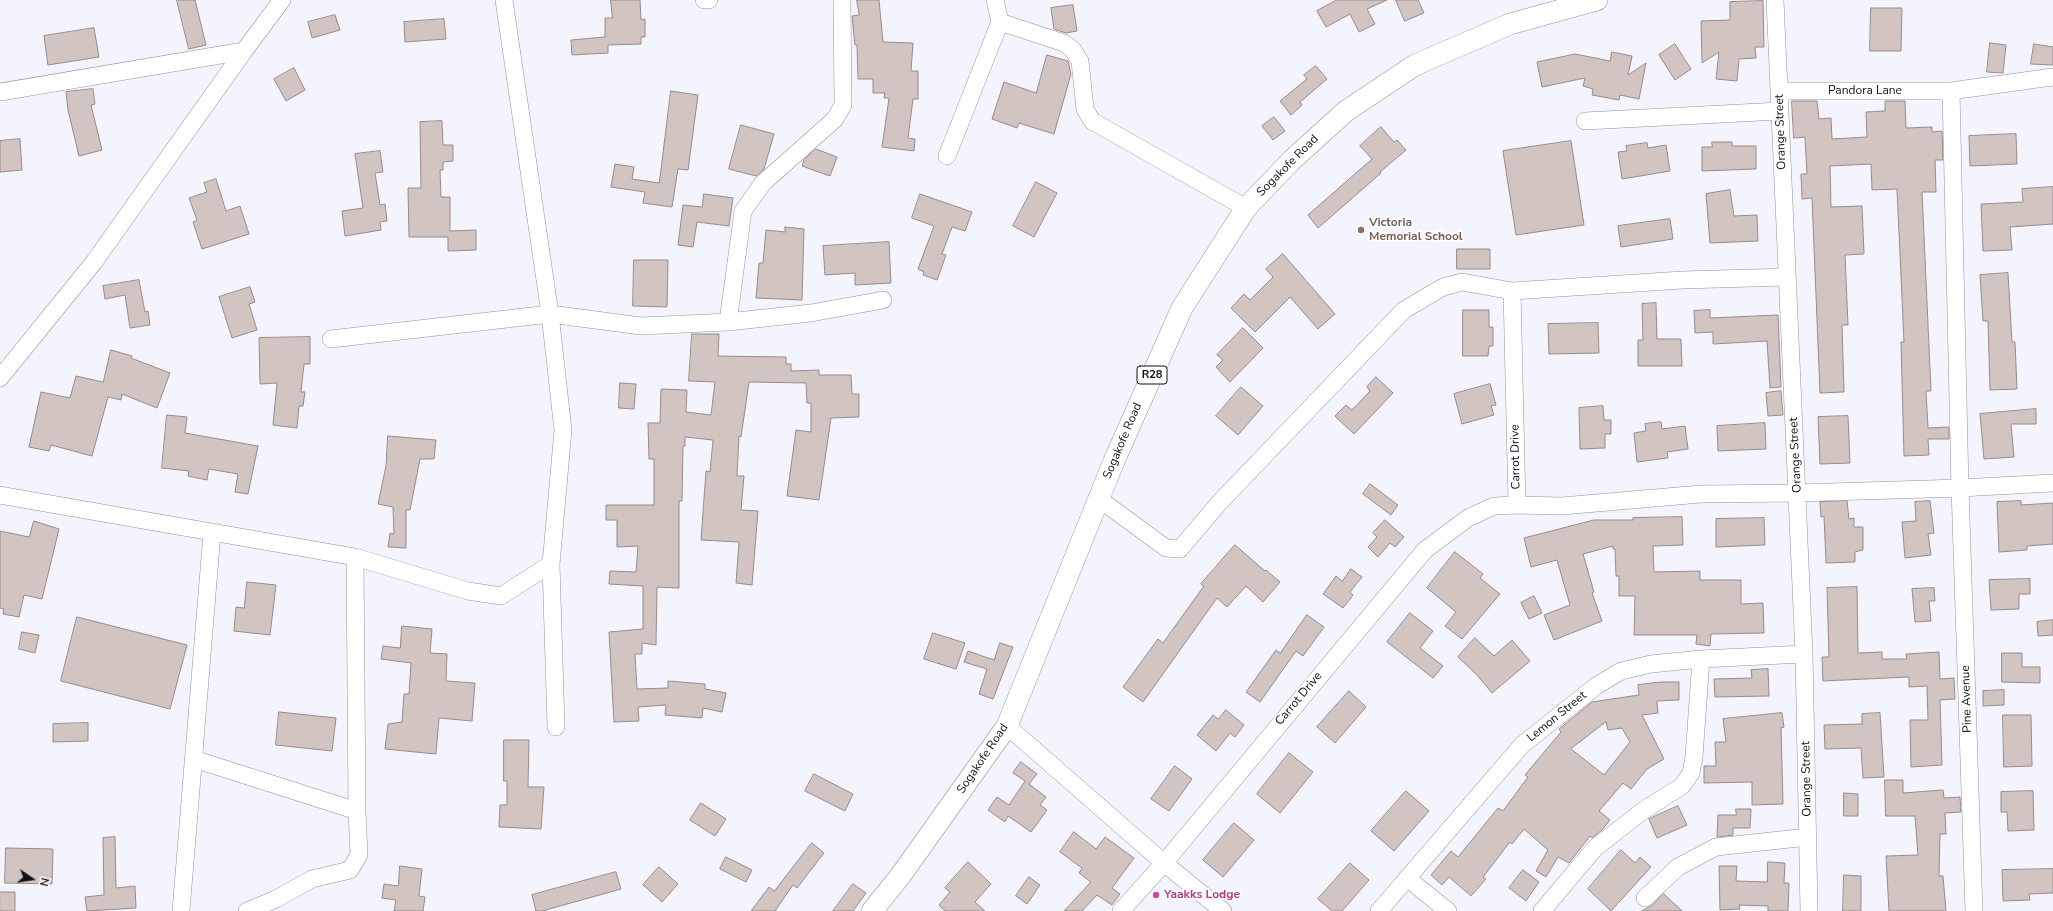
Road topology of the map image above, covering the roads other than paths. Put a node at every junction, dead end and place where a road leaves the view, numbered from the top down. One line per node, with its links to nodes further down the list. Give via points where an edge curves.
1 (282, 0): 10 (street)
2 (507, 0): 22 (street)
3 (704, 0): 4 (street)
4 (709, 0)
5 (842, 0): 23 (street, via 842,105 835,119 763,183 743,211)
6 (995, 0): 9 (street)
7 (1597, 0): 18 (main road, Sogakofe Road / R28, via 1510,24 1415,65 1346,110 1292,160)
8 (1775, 0): 12 (street, Orange Street)
9 (1000, 22): 17 (street); 18 (street, via 1064,43 1073,50 1080,61 1085,109 1092,121)
10 (244, 51): 14 (street); 25 (street, via 94,262)
11 (2053, 77): 13 (street, Pandora Lane)
12 (1780, 91): 13 (street, Pandora Lane); 15 (street, Orange Street)
13 (1951, 91): 27 (street, Pine Avenue)
14 (0, 92)
15 (1780, 111): 16 (street); 19 (street, Orange Street)
16 (1585, 121)
17 (947, 156)
18 (1246, 208): 30 (main road, Sogakofe Road / R28, via 1182,308)
19 (1787, 277): 20 (street, via 1683,280); 28 (street, Orange Street)
20 (1512, 291): 30 (street, via 1462,282 1443,287 1404,310 1219,503 1180,548 1166,548); 31 (street, Carrot Drive)
21 (883, 300): 23 (street, via 811,313)
22 (550, 314): 23 (street, via 640,326); 24 (street); 34 (street, via 563,430)
23 (728, 322)
24 (331, 339)
25 (0, 378)
26 (2053, 483): 27 (street)
27 (1960, 488): 28 (street); 54 (street, Pine Avenue)
28 (1798, 493): 31 (street, via 1701,494 1562,506); 35 (street, Orange Street)
29 (0, 495): 32 (street)
30 (1099, 499): 37 (main road, Sogakofe Road / R28)
31 (1517, 504): 42 (street, Carrot Drive, via 1494,506 1468,518 1425,550)
32 (212, 533): 33 (street); 39 (street)
33 (355, 557): 34 (street, via 468,591 500,596); 40 (street)
34 (552, 564): 38 (street)
35 (1804, 654): 36 (street, Lemon Street); 41 (street, Orange Street)
36 (1701, 658): 43 (street, Lemon Street, via 1651,664 1622,671 1596,686 1522,745); 52 (street, via 1691,773 1682,786 1644,810 1595,848)
37 (1007, 726): 42 (street); 47 (main road, Sogakofe Road / R28, via 901,875)
38 (556, 727)
39 (194, 759): 40 (street); 45 (street)
40 (357, 811): 46 (street, via 359,855 350,870 312,879 276,899)
41 (1808, 837): 44 (street, via 1716,847 1678,866); 53 (street, Orange Street)
42 (1164, 863): 48 (street, Carrot Drive); 49 (street)
43 (1407, 878): 50 (street, Lemon Street); 51 (street)
44 (1645, 898)
45 (181, 911)
46 (247, 911)
47 (872, 911)
48 (1121, 911)
49 (1223, 911)
50 (1379, 911)
51 (1448, 911)
52 (1542, 911)
53 (1809, 911)
54 (1974, 911)

